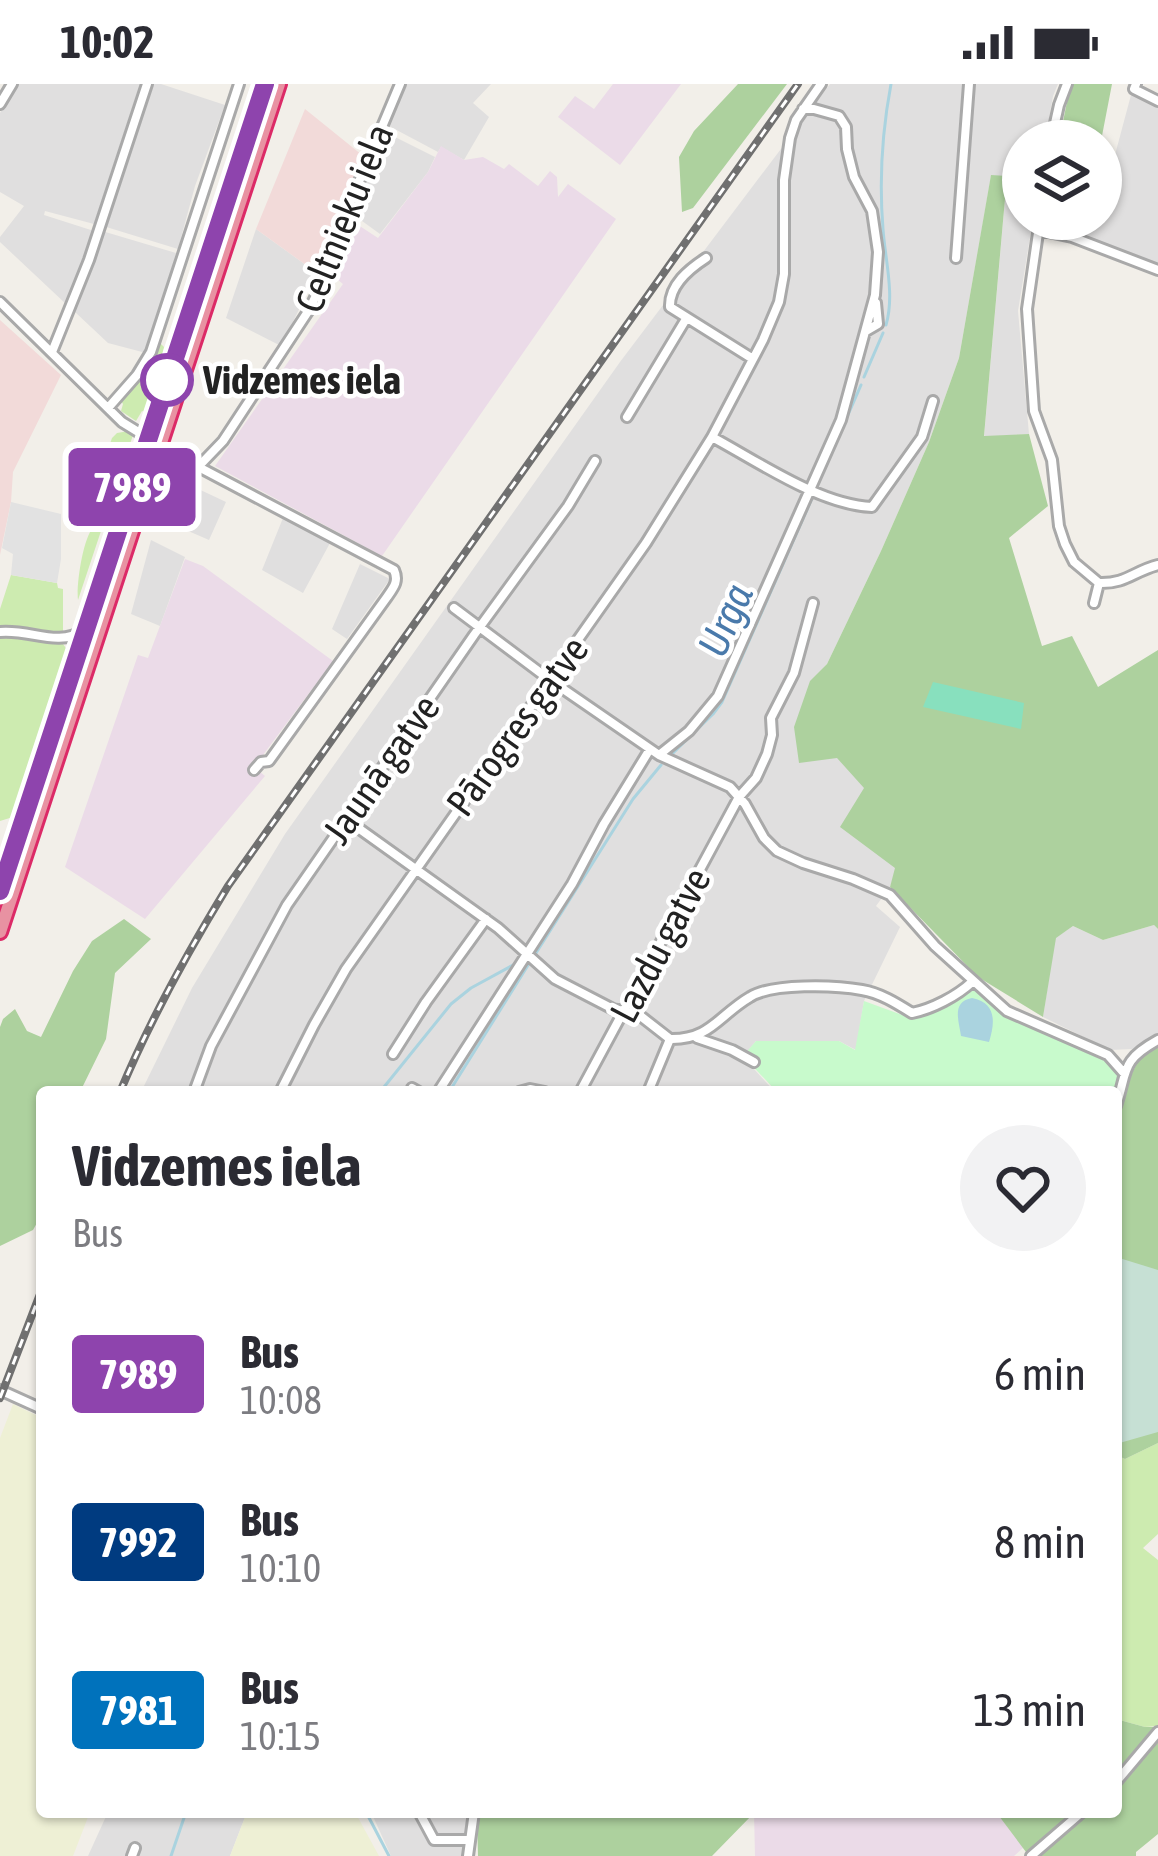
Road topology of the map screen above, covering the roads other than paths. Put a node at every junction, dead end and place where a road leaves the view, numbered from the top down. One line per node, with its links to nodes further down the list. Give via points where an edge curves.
1 (12, 84): 12 (street)
2 (147, 84): 22 (street)
3 (239, 84): 25 (street, via 151,352)
4 (266, 84): 28 (highway)
5 (279, 84): 28 (highway)
6 (400, 84): 30 (street, Celtnieku iela, via 309,310)
7 (821, 84): 13 (street, Pārogres gatve)
8 (969, 84): 18 (street)
9 (1067, 84): 14 (street)
10 (1136, 84): 11 (street)
11 (1158, 101)
12 (0, 104)
13 (803, 109): 23 (street, Pārogres gatve, via 784,180 782,287); 31 (street, via 839,116 846,127 878,252 878,325 866,331 841,420)
14 (1056, 120)
15 (1038, 240): 33 (street, via 1027,320 1034,411 1065,544)
16 (1081, 240): 19 (street)
17 (706, 258): 21 (street, via 669,299)
18 (956, 258)
19 (1158, 270)
20 (0, 302): 22 (street)
21 (686, 319): 23 (street); 26 (street)
22 (52, 352): 25 (street)
23 (753, 359): 27 (street, Pārogres gatve)
24 (933, 401): 31 (street, via 922,437 872,507)
25 (108, 408): 28 (street)
26 (627, 417)
27 (712, 437): 31 (street); 42 (street, Pārogres gatve)
28 (154, 441): 30 (street); 38 (highway); 50 (highway)
29 (595, 461): 37 (street, Jaunā gatve)
30 (199, 466): 44 (street, via 397,577 297,725)
31 (809, 488): 43 (street, via 718,696 688,731)
32 (1158, 565): 33 (street, via 1121,583)
33 (1099, 583): 34 (street)
34 (1094, 603)
35 (813, 604): 45 (street, Lazdu gatve, via 794,673 771,718 767,754)
36 (454, 608): 37 (street)
37 (478, 628): 42 (street); 46 (street, Jaunā gatve)
38 (86, 630): 40 (street); 41 (highway)
39 (0, 632): 40 (street)
40 (63, 640): 41 (street)
41 (76, 660): 48 (highway)
42 (550, 680): 43 (street); 47 (street, Pārogres gatve)
43 (655, 752): 45 (street); 51 (street, via 604,824)
44 (254, 770)
45 (739, 797): 52 (street, via 770,846 890,895); 53 (street, Lazdu gatve)
46 (347, 820): 47 (street); 62 (street, Jaunā gatve, via 272,932)
47 (415, 868): 49 (street); 63 (street, Pārogres gatve, via 346,969)
48 (0, 891)
49 (486, 919): 51 (street); 58 (street)
50 (0, 932)
51 (532, 957): 53 (street, via 568,988); 64 (street)
52 (972, 982): 54 (street, via 912,1013 863,990 763,991); 59 (street, via 1016,1017)
53 (625, 1010): 55 (street); 65 (street, Lazdu gatve)
54 (695, 1038): 55 (street); 60 (street)
55 (670, 1039): 66 (street)
56 (1158, 1040): 57 (street)
57 (1138, 1052): 59 (street); 61 (street)
58 (393, 1054)
59 (1108, 1055): 61 (street)
60 (754, 1062)
61 (1123, 1072): 67 (street)
62 (196, 1086)
63 (283, 1086)
64 (442, 1086)
65 (583, 1086)
66 (650, 1086)
67 (1120, 1086)
68 (0, 1390): 69 (street)
69 (36, 1406)
70 (1158, 1732): 71 (street)
71 (1122, 1775)
72 (422, 1818): 75 (street, via 434,1840)
73 (473, 1818): 75 (street)
74 (1075, 1818): 77 (street)
75 (469, 1840): 76 (street)
76 (468, 1856)
77 (1031, 1856)

